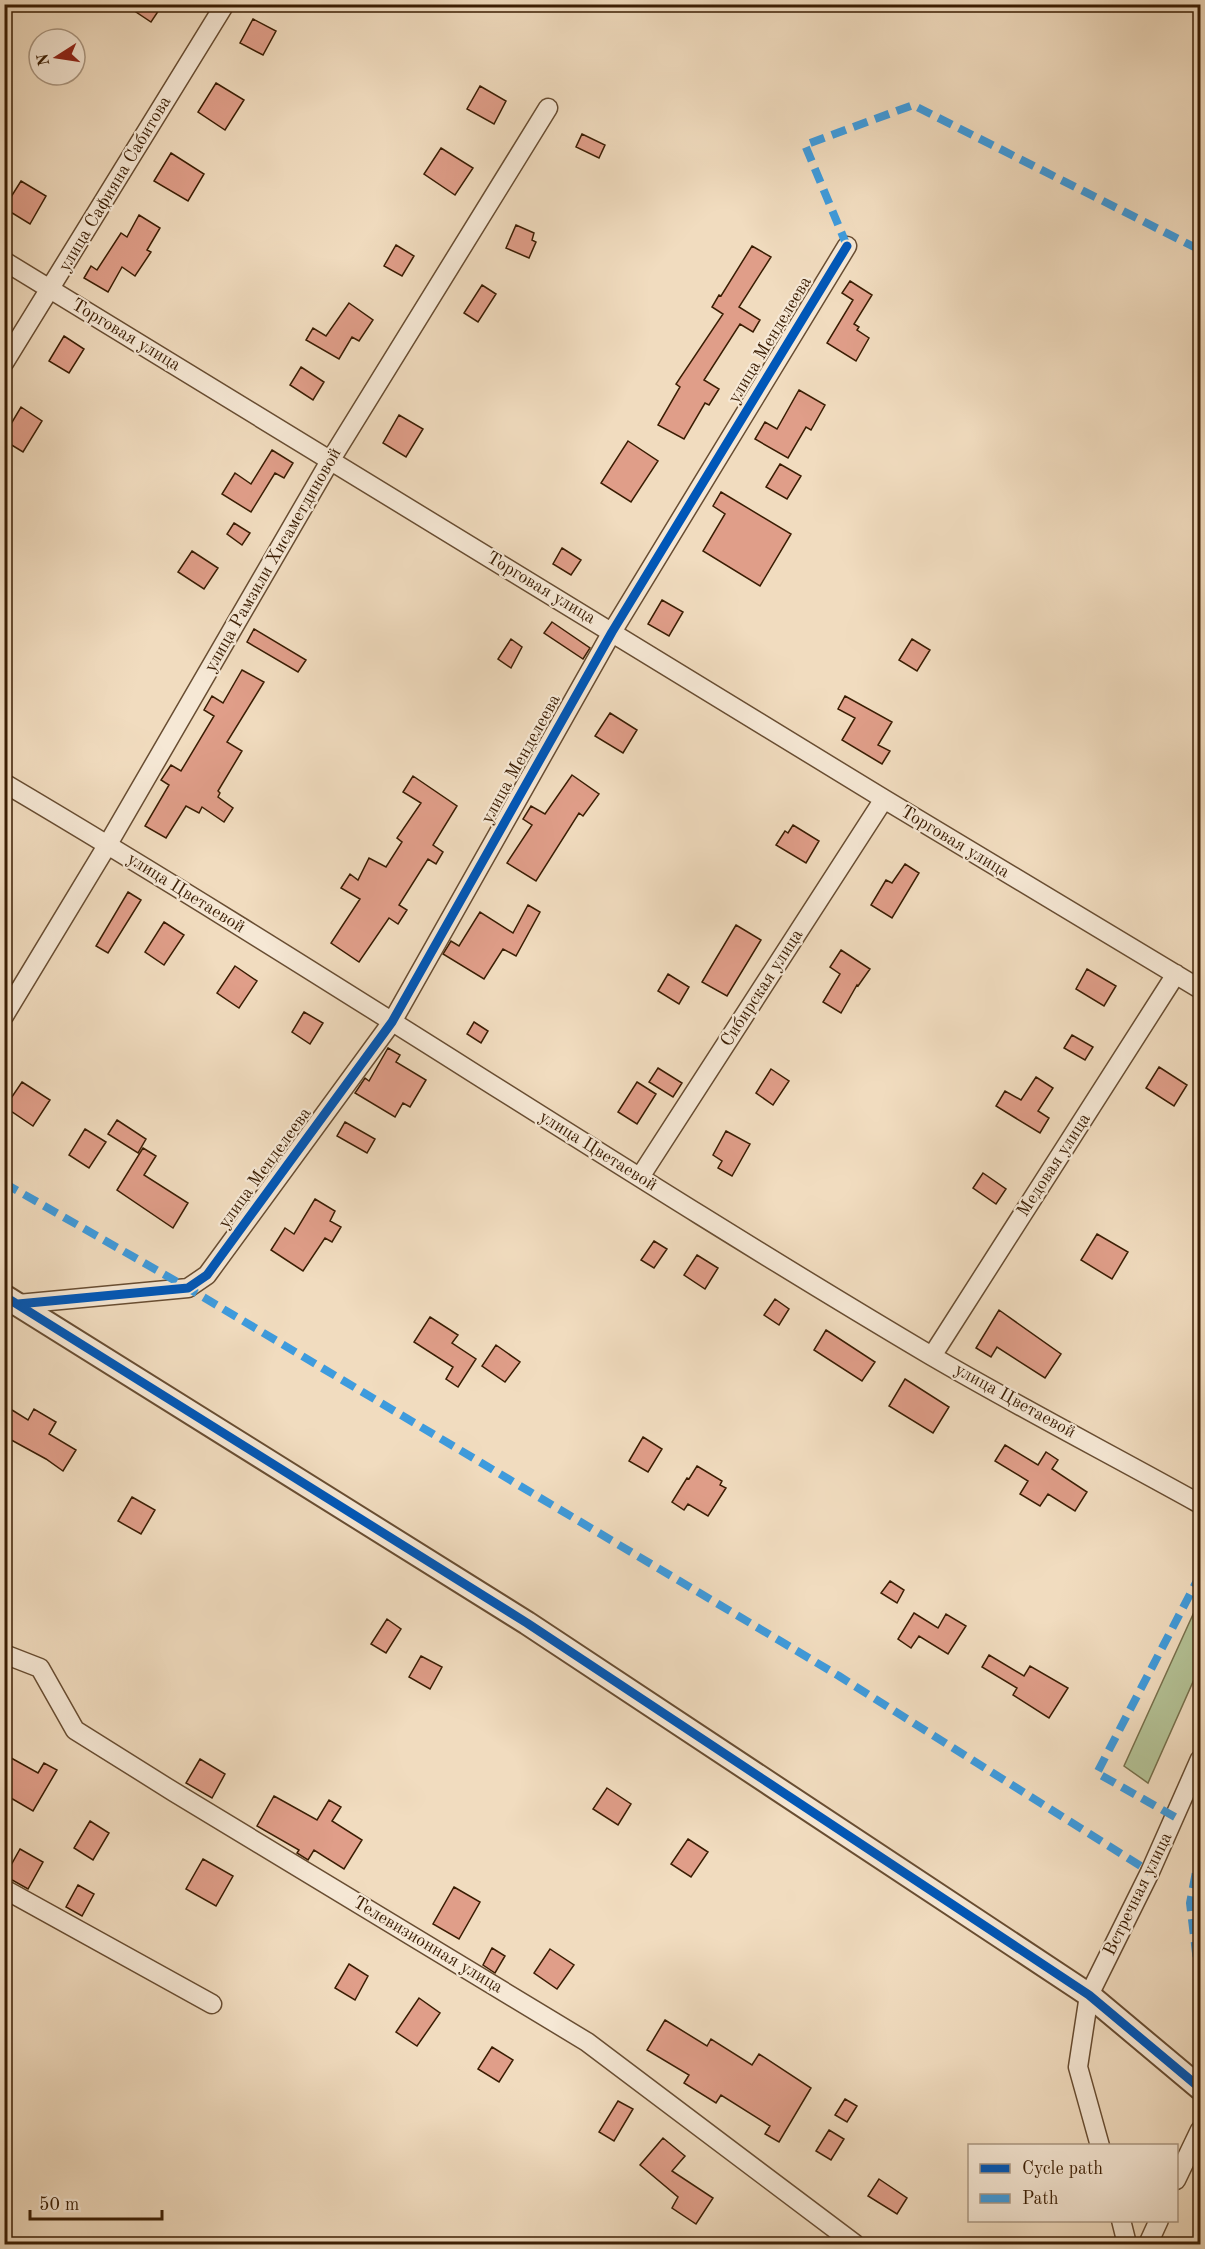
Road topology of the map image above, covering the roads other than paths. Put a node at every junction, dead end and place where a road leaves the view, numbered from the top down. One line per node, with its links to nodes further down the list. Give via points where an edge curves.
1 (225, 4): 5 (street, улица Сафияна Сабитова)
2 (548, 108): 7 (street, улица Рамзили Хисаметдиновой)
3 (847, 246): 8 (street, улица Менделеева)
4 (4, 261): 5 (street, Торговая улица)
5 (51, 289): 6 (street, улица Сафияна Сабитова); 7 (street, Торговая улица)
6 (4, 363)
7 (330, 461): 8 (street, Торговая улица); 11 (street, улица Рамзили Хисаметдиновой)
8 (612, 632): 10 (street, Торговая улица); 15 (street, улица Менделеева)
9 (4, 783): 11 (street, улица Цветаевой)
10 (884, 799): 12 (street, Торговая улица); 16 (street, Сибирская улица)
11 (108, 844): 14 (street, улица Рамзили Хисаметдиновой); 15 (street, улица Цветаевой)
12 (1176, 974): 13 (street, Торговая улица); 18 (street, Медовая улица)
13 (1200, 989)
14 (4, 1016)
15 (392, 1022): 16 (street, улица Цветаевой); 17 (street, улица Менделеева, via 207,1275 188,1288)
16 (640, 1177): 18 (street, улица Цветаевой)
17 (11, 1300): 23 (street, via 527,1623)
18 (932, 1356): 19 (street, улица Цветаевой)
19 (1200, 1504)
20 (4, 1654): 31 (street, Телевизионная улица, via 40,1668 75,1730 587,2042)
21 (1200, 1760): 23 (street, Встречная улица)
22 (4, 1889): 24 (street)
23 (1089, 1995): 25 (street); 27 (street, Встречная улица, via 1078,2067)
24 (212, 2004)
25 (1200, 2088)
26 (1200, 2130): 28 (street)
27 (1100, 2144)
28 (1178, 2176)
29 (1122, 2222): 32 (street)
30 (1158, 2222): 33 (street)
31 (855, 2244)
32 (1127, 2244)
33 (1148, 2244)

